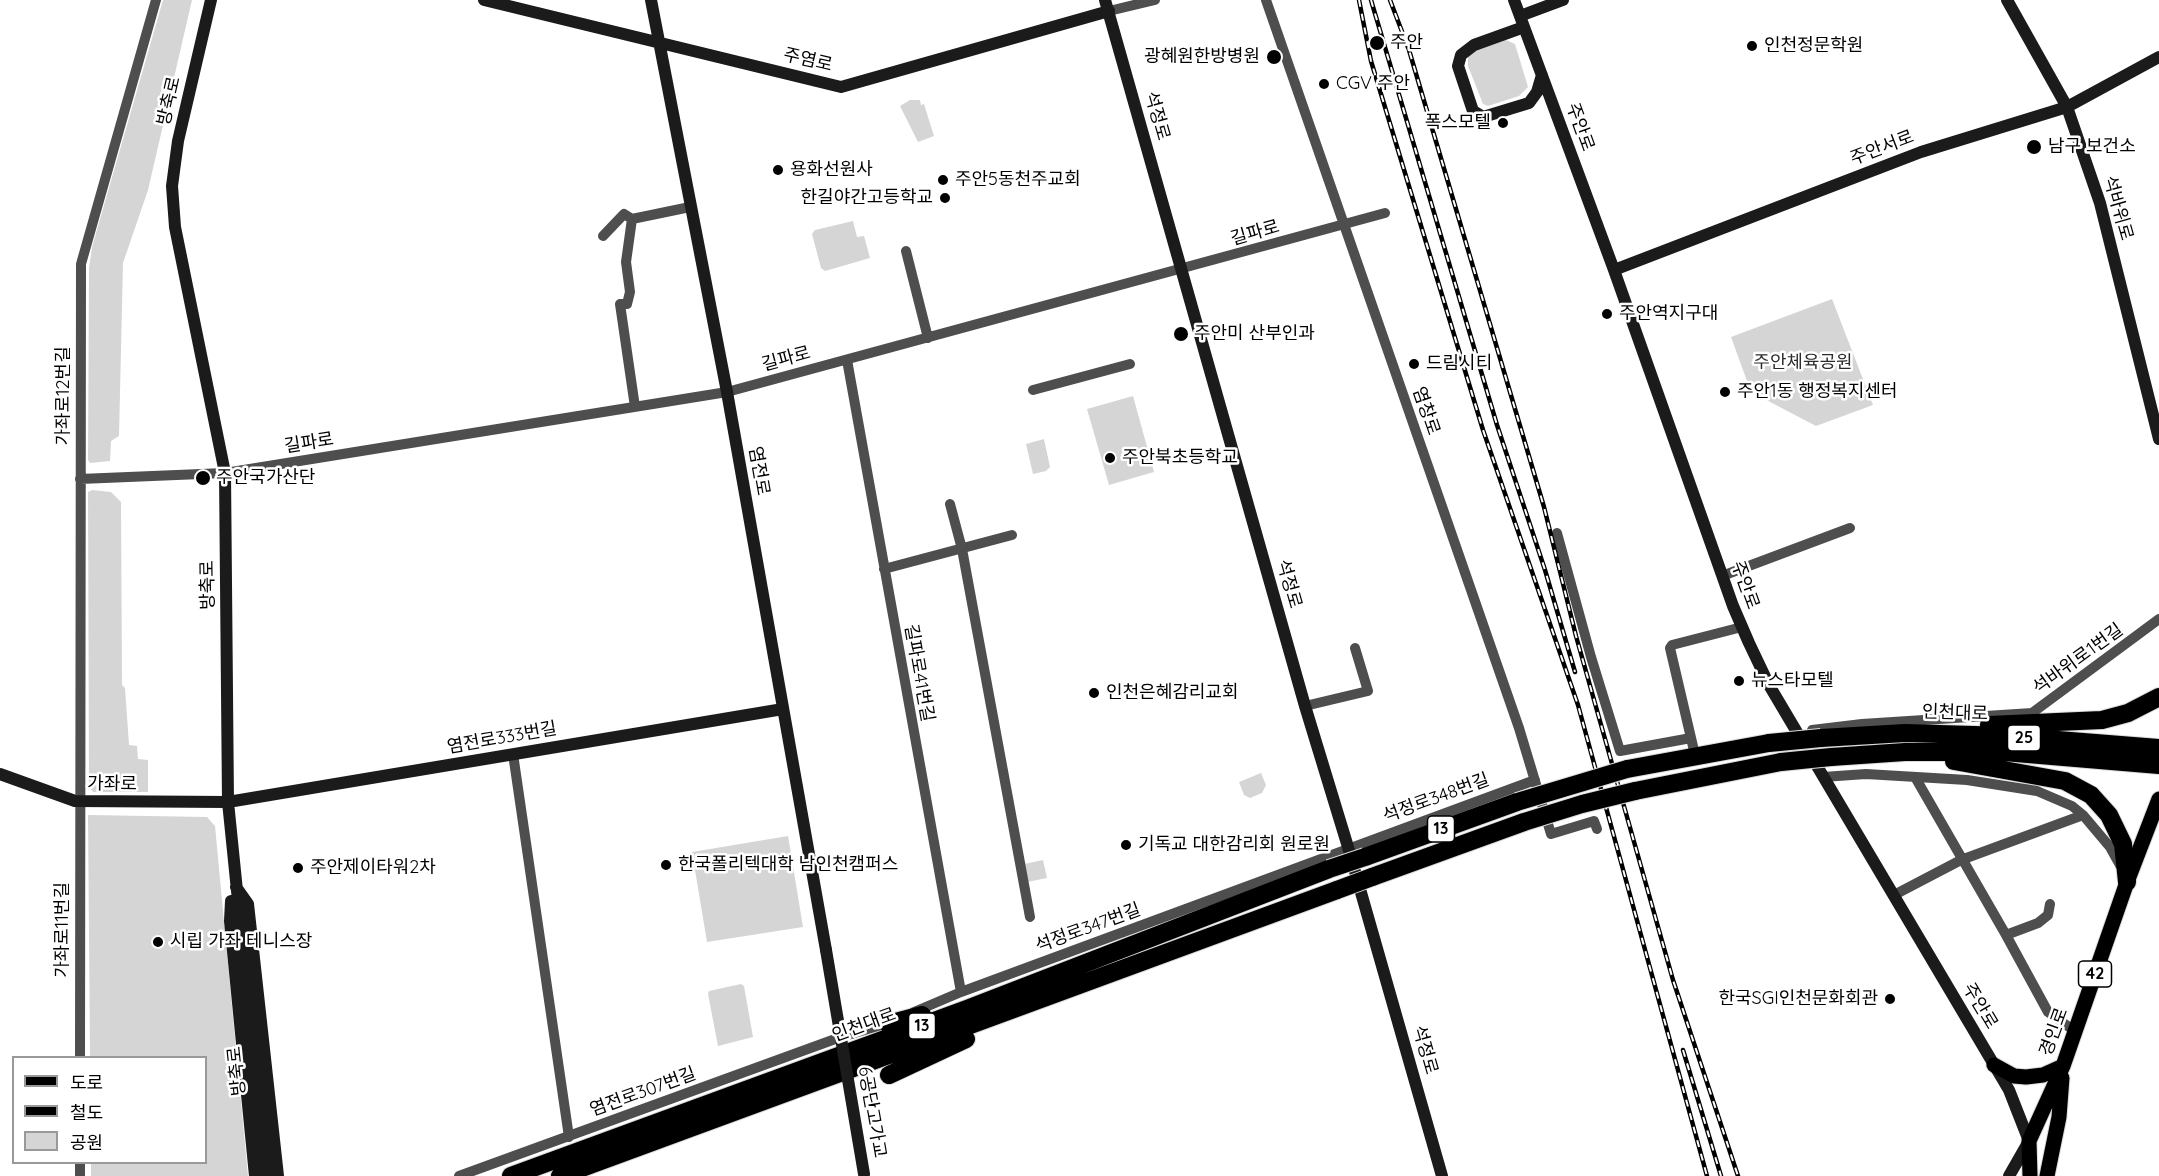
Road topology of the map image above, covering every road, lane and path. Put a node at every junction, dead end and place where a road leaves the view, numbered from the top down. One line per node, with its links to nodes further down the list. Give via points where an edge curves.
1 (156, 0): 32 (street, 가좌로12번길, via 81,264)
2 (211, 0): 31 (main road, 방축로, via 178,141 172,186 175,226)
3 (484, 0): 12 (main road, 주염로)
4 (651, 0): 12 (main road, 염전로)
5 (1155, 0): 10 (street, 주염로)
6 (1266, 0): 19 (street, 염창로)
7 (1514, 0): 11 (main road, 주안로)
8 (1563, 0): 11 (main road)
9 (2007, 0): 15 (main road, 석바위로)
10 (1107, 6): 12 (main road, 주염로, via 841,87); 22 (main road, 석정로)
11 (1522, 21): 14 (main road, 주안로); 14 (main road, via 1461,55 1458,66 1473,111 1484,117 1529,102)
12 (658, 43): 16 (main road, 염전로)
13 (2159, 57): 15 (main road, 주안서로)
14 (1542, 75): 23 (main road, 주안로)
15 (2067, 107): 23 (main road, 주안서로, via 1921,152); 30 (main road, 석바위로, via 2100,202)
16 (690, 207): 18 (street); 28 (main road, 염전로)
17 (1385, 213): 19 (street, 길파로)
18 (632, 219): 20 (street, via 624,214); 29 (street, via 626,262 630,292 627,304 620,304)
19 (1344, 225): 22 (street, 길파로); 56 (street, 염창로)
20 (603, 236)
21 (906, 251): 24 (street)
22 (1182, 270): 24 (street, 길파로); 44 (main road, 석정로)
23 (1614, 270): 39 (main road, 주안로)
24 (928, 338): 25 (street, 길파로)
25 (847, 360): 28 (street, 길파로); 38 (street, 길파로41번길)
26 (1130, 364): 27 (street)
27 (1033, 390)
28 (727, 392): 29 (street, 길파로); 45 (main road, 염전로)
29 (635, 407): 31 (street, 길파로)
30 (2159, 439)
31 (225, 473): 32 (street, 길파로); 59 (main road, 방축로)
32 (80, 479): 58 (street, 가좌로12번길)
33 (950, 504): 37 (street)
34 (1850, 528): 39 (street)
35 (1557, 533): 48 (street, via 1620,751)
36 (1012, 535): 37 (street)
37 (962, 549): 38 (street); 68 (street)
38 (884, 569): 72 (street, 길파로41번길)
39 (1722, 576): 41 (main road, 주안로)
40 (2159, 619): 46 (street, 석바위로1번길, via 2032,713)
41 (1742, 627): 46 (main road, 주안로, via 1769,686); 48 (street, via 1670,648)
42 (1354, 648): 44 (street, via 1368,691)
43 (2159, 697): 47 (highway, via 2128,713 2102,720 1965,726)
44 (1305, 706): 62 (main road, 석정로)
45 (783, 709): 51 (main road, 염전로333번길); 70 (main road, 염전로)
46 (1797, 732): 54 (main road, 주안로)
47 (1905, 733): 48 (highway, 인천대로 / 13, bridge); 50 (highway, 인천대로 / 25, via 2008,736)
48 (1693, 746): 71 (highway, 인천대로 / 13, bridge, via 1517,802 1329,869)
49 (1905, 752): 50 (highway, 인천대로 / 25); 64 (highway, via 2038,774 2065,781 2091,795 2109,816 2123,844); 71 (highway, 인천대로 / 13, bridge, via 1782,762 1582,804)
50 (2146, 753): 52 (highway, 인천대로 / 25)
51 (513, 754): 59 (main road, 염전로333번길); 80 (street)
52 (2159, 765)
53 (0, 774): 58 (main road, 가좌로)
54 (1823, 777): 55 (street); 66 (main road, 주안로)
55 (1915, 777): 60 (street, via 2037,791); 63 (street)
56 (1535, 780): 61 (street, 염창로, via 1551,834 1594,820); 62 (street, 석정로348번길)
57 (2159, 799): 64 (main road, 경인로 / 42)
58 (80, 802): 59 (main road, 가좌로); 76 (street, 가좌로11번길)
59 (228, 802): 65 (main road, 방축로)
60 (2083, 815): 63 (street); 64 (street, via 2117,858)
61 (1597, 829)
62 (1348, 847): 72 (street, 석정로347번길); 89 (main road, 석정로)
63 (1961, 860): 66 (street); 69 (street)
64 (2127, 882): 74 (main road, 경인로 / 42)
65 (236, 885): 83 (main road, via 230,921); 84 (main road, 방축로); 85 (main road, via 248,904)
66 (1894, 895): 77 (main road, 주안로)
67 (2050, 904): 69 (street, via 2048,915 2038,923)
68 (1030, 917)
69 (2006, 935): 74 (street, via 2048,1012)
70 (826, 950): 82 (main road, 6공단고가교, bridge)
71 (1067, 981): 73 (highway, via 1009,985); 79 (highway); 87 (highway, 인천대로 / 13); 88 (highway, 인천대로 / 13)
72 (961, 992): 73 (street, 석정로347번길)
73 (888, 1024): 75 (street, 석정로347번길)
74 (2076, 1032): 78 (main road, 경인로 / 42)
75 (838, 1038): 80 (street, 염전로307번길)
76 (80, 1056)
77 (1994, 1065): 78 (main road, via 2014,1076 2026,1077); 81 (main road, 주안로, via 2009,1090)
78 (2063, 1066): 81 (main road, 경인로 / 42); 92 (main road, via 2059,1117)
79 (889, 1075)
80 (569, 1137): 86 (street, 염전로307번길)
81 (2029, 1141): 90 (main road); 91 (main road, 경인로 / 42)
82 (865, 1175)
83 (255, 1176)
84 (266, 1176)
85 (278, 1176)
86 (459, 1176)
87 (511, 1176)
88 (560, 1176)
89 (1442, 1176)
90 (2009, 1176)
91 (2030, 1176)
92 (2047, 1176)

